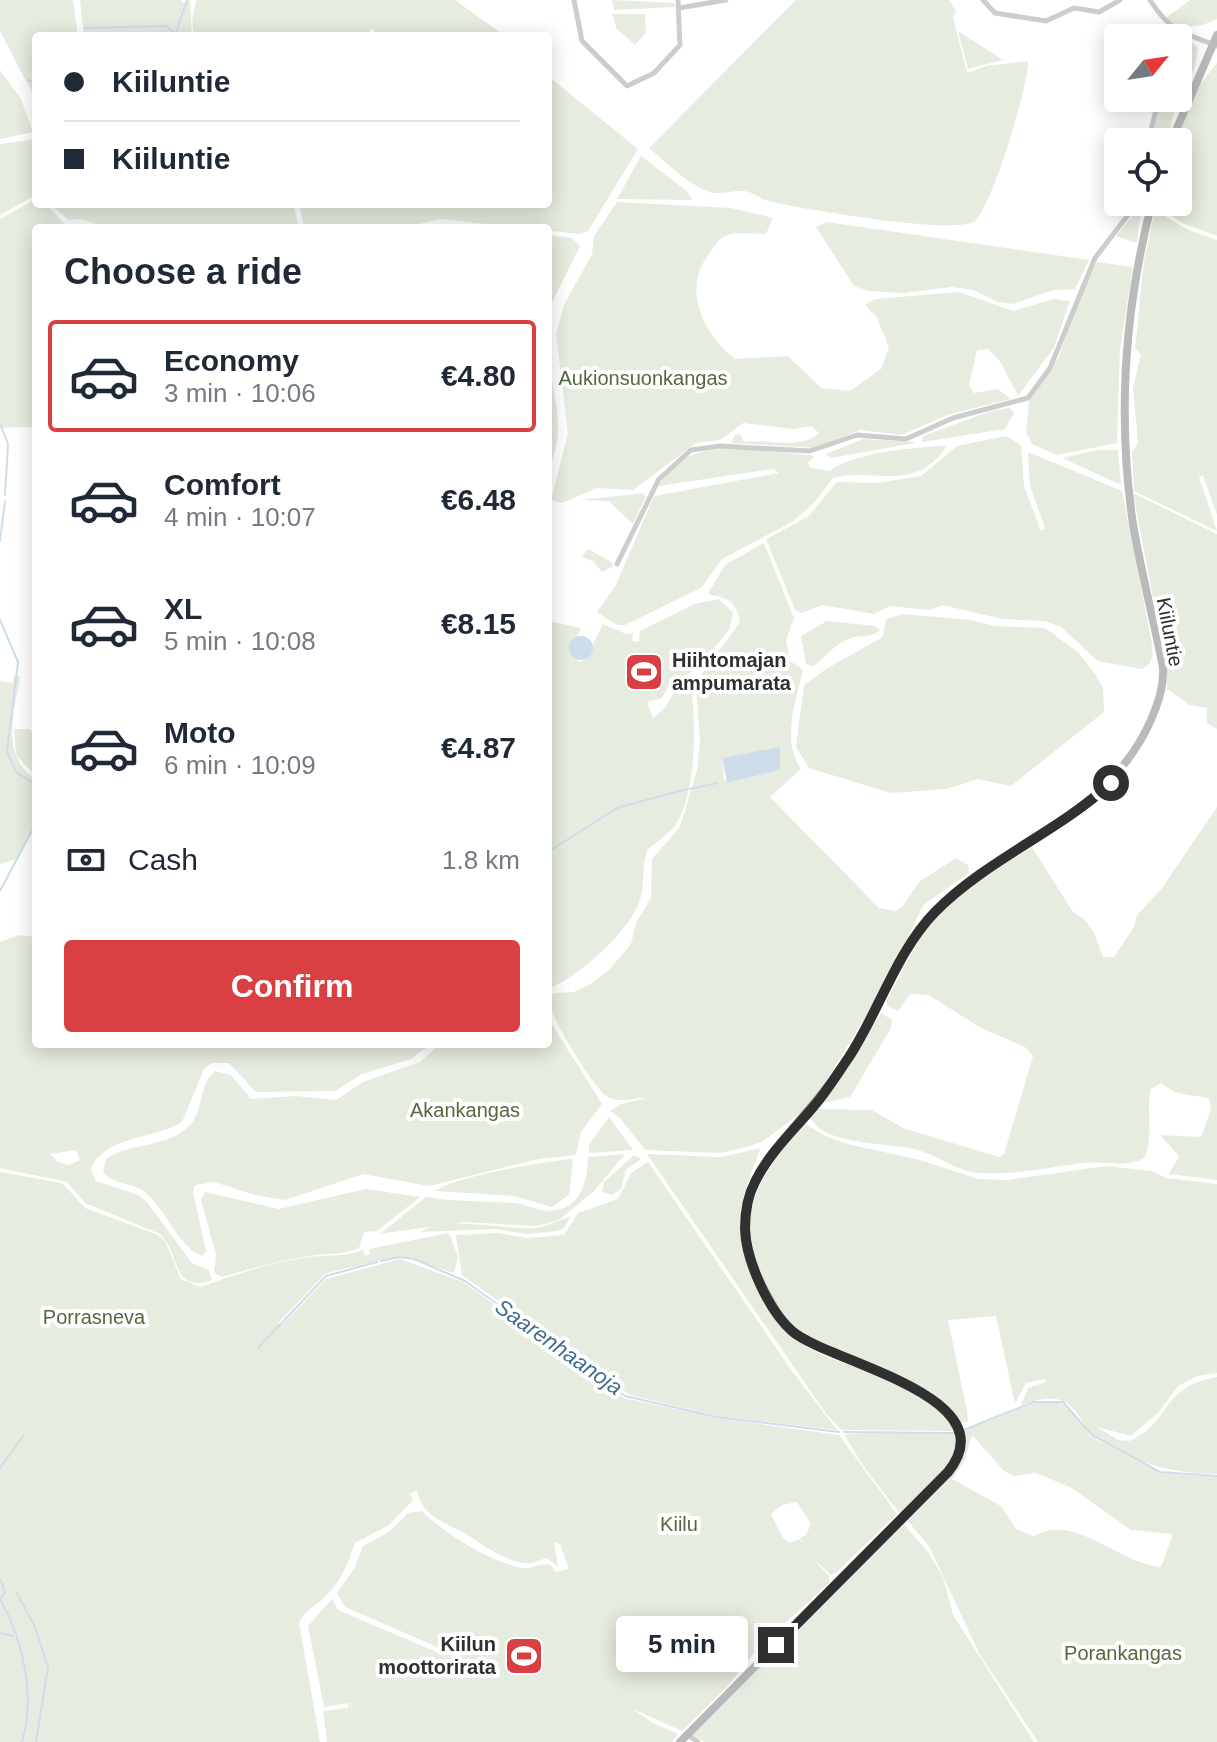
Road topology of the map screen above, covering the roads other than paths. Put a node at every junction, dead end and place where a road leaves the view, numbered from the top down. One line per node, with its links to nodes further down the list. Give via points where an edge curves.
1 (574, 0): 7 (street, via 582,41 627,86 654,73 676,51)
2 (678, 0): 7 (street)
3 (726, 0): 7 (street)
4 (983, 0): 5 (street, via 995,13 1046,21 1074,8 1099,12)
5 (1120, 0)
6 (1150, 0): 8 (street)
7 (679, 8)
8 (1165, 24)
9 (1192, 35): 10 (street)
10 (1215, 42): 11 (street)
11 (1177, 128)
12 (1133, 216): 14 (street, via 1095,258 1056,355 1028,398 953,418 906,439 857,435 810,451 720,446 691,450 659,479)
13 (1144, 216): 15 (street, Kiiluntie, via 1131,308 1125,411 1133,522 1163,668 1155,710 1137,749 1111,783 950,899 922,926 850,1056 766,1163 746,1210 750,1261 788,1327 809,1343 928,1396 956,1425 959,1452 948,1472)
14 (617, 564)
15 (683, 1738): 16 (street)
16 (698, 1742)

